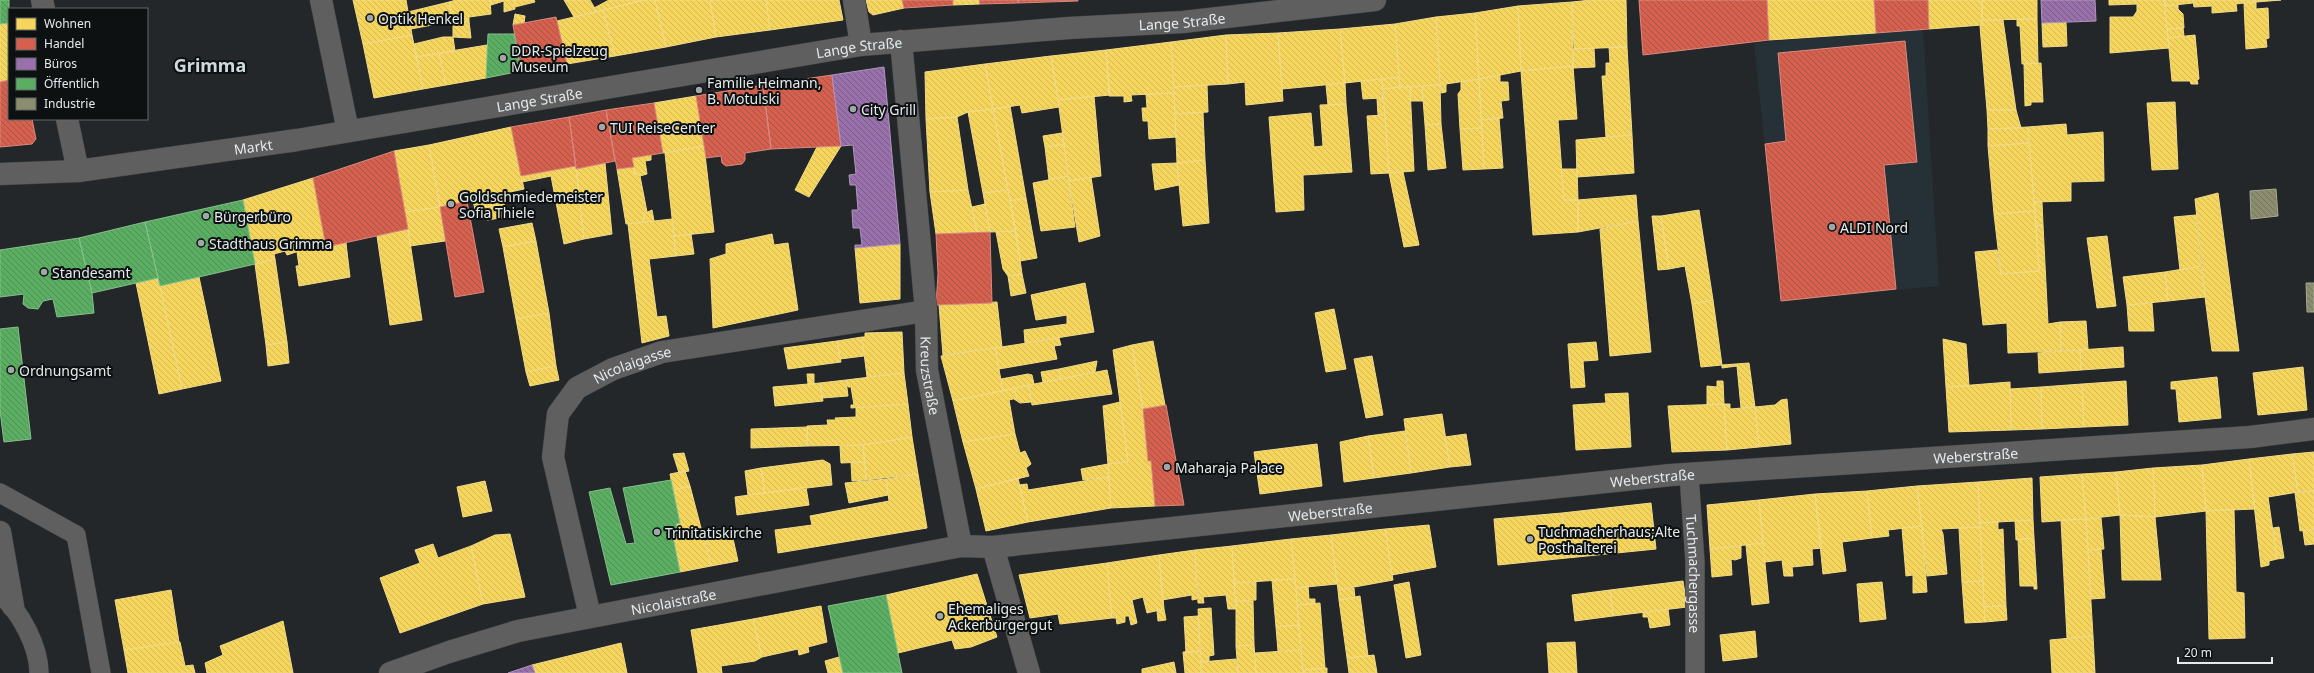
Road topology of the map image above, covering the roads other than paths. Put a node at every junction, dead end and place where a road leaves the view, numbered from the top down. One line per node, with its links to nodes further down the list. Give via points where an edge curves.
1 (321, 0): 7 (street)
2 (854, 0): 5 (street)
3 (1375, 0): 4 (street, Lange Straße, via 1183,22)
4 (901, 41): 5 (street, Lange Straße); 10 (street, Kreuzstraße)
5 (861, 45): 7 (street, Lange Straße)
6 (67, 120): 8 (street)
7 (348, 131): 8 (street, Markt)
8 (78, 171): 9 (street, Markt)
9 (0, 174)
10 (926, 311): 15 (street, Kreuzstraße, via 927,370); 18 (street, Nicolaigasse, via 662,352 613,369 576,388 558,414 553,457)
11 (2314, 429): 12 (street, Weberstraße, via 2250,437)
12 (1689, 475): 16 (street, Weberstraße); 23 (lane, Tuchmachergasse, via 1696,562)
13 (0, 493): 20 (lane, via 76,535)
14 (0, 532): 17 (street)
15 (961, 546): 16 (street); 18 (street, Nicolaistraße)
16 (993, 547): 22 (street)
17 (6, 600): 19 (lane, via 29,634)
18 (590, 616): 21 (street, Nicolaistraße, via 518,631)
19 (39, 673)
20 (101, 673)
21 (390, 673)
22 (1030, 673)
23 (1695, 673)

